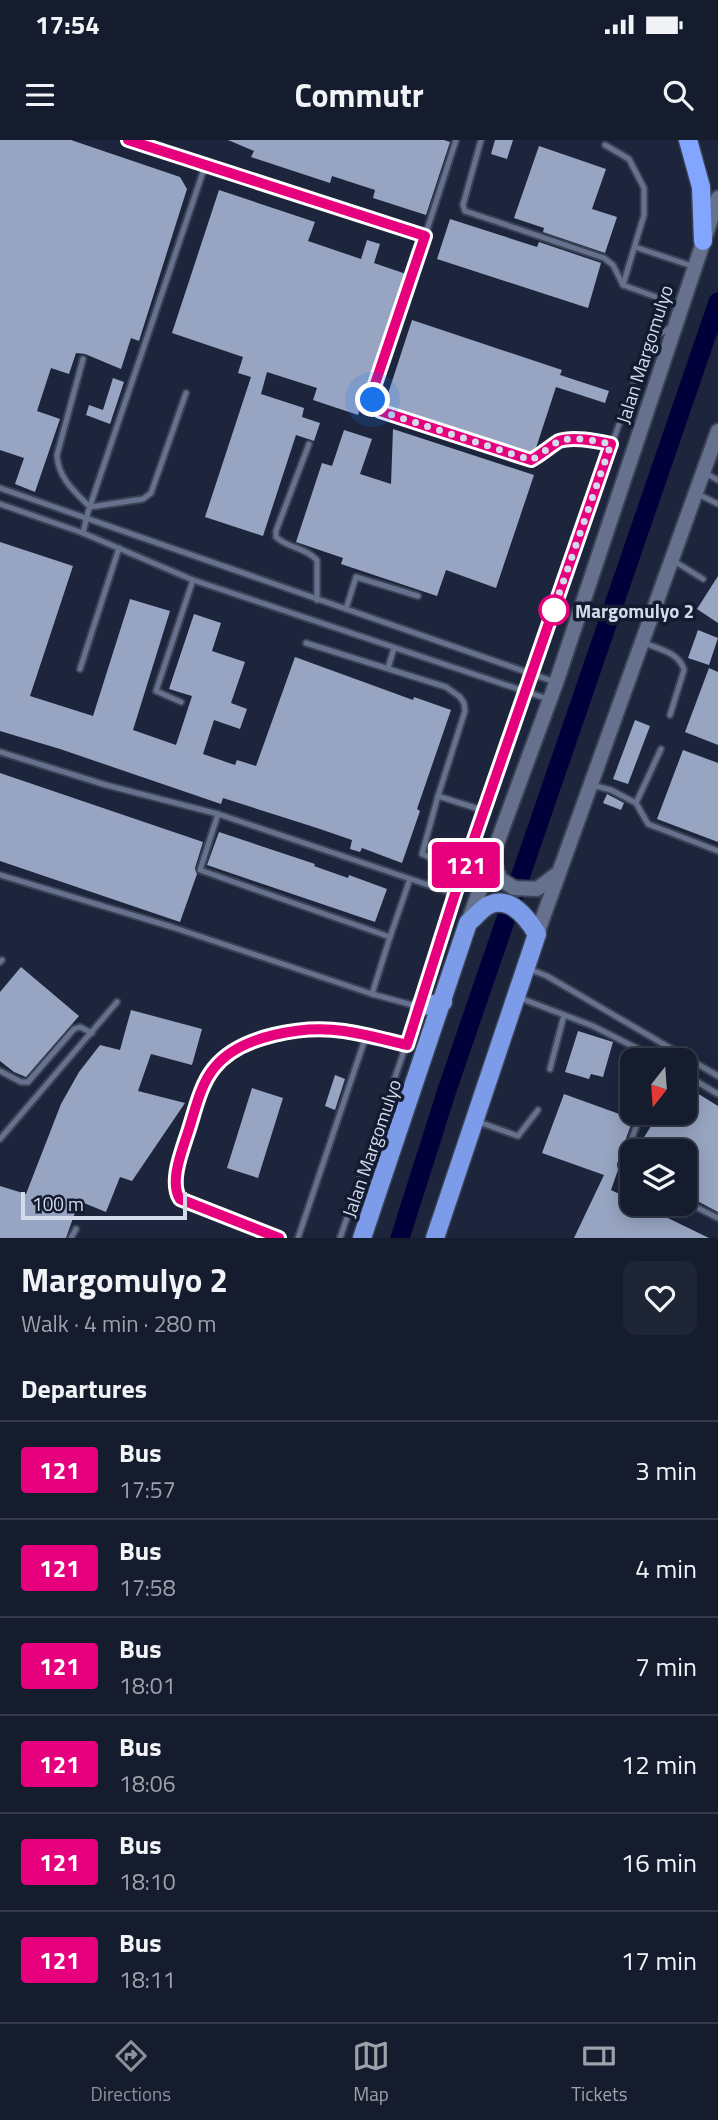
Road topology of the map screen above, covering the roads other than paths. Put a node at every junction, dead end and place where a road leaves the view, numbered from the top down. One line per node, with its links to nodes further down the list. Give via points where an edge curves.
1 (456, 140): 8 (lane)
2 (481, 140): 12 (lane, via 465,211 604,258)
3 (688, 140): 9 (highway, via 701,187)
4 (133, 141): 6 (lane)
5 (605, 145): 10 (lane, via 629,159 644,188 644,215)
6 (205, 166): 8 (lane); 26 (lane)
7 (718, 198): 9 (main road, Jalan Margomulyo)
8 (425, 236): 19 (lane, via 375,384 376,407 531,460 559,441)
9 (703, 241): 11 (main road, Jalan Margomulyo)
10 (635, 247): 11 (lane); 12 (lane)
11 (695, 267): 13 (main road, Jalan Margomulyo)
12 (623, 285): 13 (lane)
13 (681, 306): 14 (main road, Jalan Margomulyo)
14 (676, 324): 19 (lane, via 647,347); 42 (main road, Jalan Margomulyo)
15 (83, 359): 26 (lane, via 57,464 69,486)
16 (186, 393): 26 (lane, via 151,493 143,499)
17 (717, 435): 20 (main road)
18 (309, 444): 34 (lane, via 276,537 317,560)
19 (611, 444): 41 (lane)
20 (703, 472): 21 (lane); 23 (main road)
21 (718, 480)
22 (0, 488): 27 (lane)
23 (696, 493): 25 (lane); 30 (main road)
24 (0, 504): 28 (lane)
25 (718, 504)
26 (89, 507): 27 (lane)
27 (86, 518): 28 (lane); 34 (lane)
28 (83, 533): 29 (lane)
29 (118, 548): 32 (lane); 40 (lane)
30 (671, 560): 31 (lane); 36 (main road)
31 (703, 579)
32 (193, 580): 38 (lane); 45 (lane, via 156,691)
33 (418, 596): 35 (lane, via 356,577)
34 (317, 600): 35 (lane)
35 (346, 610): 41 (lane)
36 (641, 641): 46 (lane, via 683,664); 49 (main road)
37 (306, 643): 39 (lane)
38 (394, 648): 39 (lane); 43 (lane)
39 (388, 668): 50 (lane, via 446,687 464,704)
40 (80, 669)
41 (532, 673): 42 (lane); 43 (lane)
42 (556, 683): 44 (main road, Jalan Margomulyo)
43 (525, 691): 44 (lane); 52 (lane)
44 (551, 700): 55 (main road, Jalan Margomulyo)
45 (181, 702)
46 (670, 715)
47 (661, 749): 51 (lane)
48 (0, 752): 53 (lane)
49 (589, 785): 51 (lane); 57 (main road)
50 (438, 796): 52 (lane); 56 (lane, via 422,854)
51 (636, 803): 54 (lane, via 648,824)
52 (485, 811): 56 (lane)
53 (218, 814): 59 (lane); 63 (lane, via 200,870)
54 (718, 851)
55 (492, 857): 57 (main road, via 500,879 514,888 537,889); 61 (main road, Jalan Margomulyo)
56 (464, 871): 60 (lane)
57 (558, 873): 62 (main road)
58 (0, 875): 65 (lane)
59 (410, 880): 60 (lane); 63 (lane)
60 (455, 894): 69 (lane)
61 (468, 923): 62 (highway, via 490,904 511,906 524,914); 68 (highway, Jalan Margomulyo)
62 (537, 934): 64 (highway)
63 (390, 937): 65 (lane)
64 (526, 968): 66 (highway); 77 (lane)
65 (372, 994): 69 (lane)
66 (516, 996): 70 (lane); 81 (highway)
67 (117, 1002): 71 (lane)
68 (443, 1002): 69 (highway); 90 (highway, Jalan Margomulyo)
69 (419, 1007): 73 (lane)
70 (564, 1015): 74 (lane); 75 (lane)
71 (92, 1033): 76 (lane, via 74,1029 27,1082); 82 (lane)
72 (366, 1036): 73 (lane); 87 (lane, via 330,1030 273,1035 233,1051 214,1068 200,1094 175,1192 180,1199); 88 (lane)
73 (407, 1045): 89 (lane)
74 (637, 1048)
75 (550, 1069)
76 (0, 1071)
77 (718, 1076)
78 (697, 1082): 79 (lane)
79 (718, 1094)
80 (538, 1110): 81 (lane, via 518,1136)
81 (475, 1121): 91 (highway)
82 (0, 1139)
83 (697, 1208): 84 (lane)
84 (718, 1218)
85 (76, 1229): 86 (lane)
86 (71, 1238)
87 (279, 1238)
88 (298, 1238)
89 (340, 1238)
90 (362, 1238)
91 (435, 1238)

